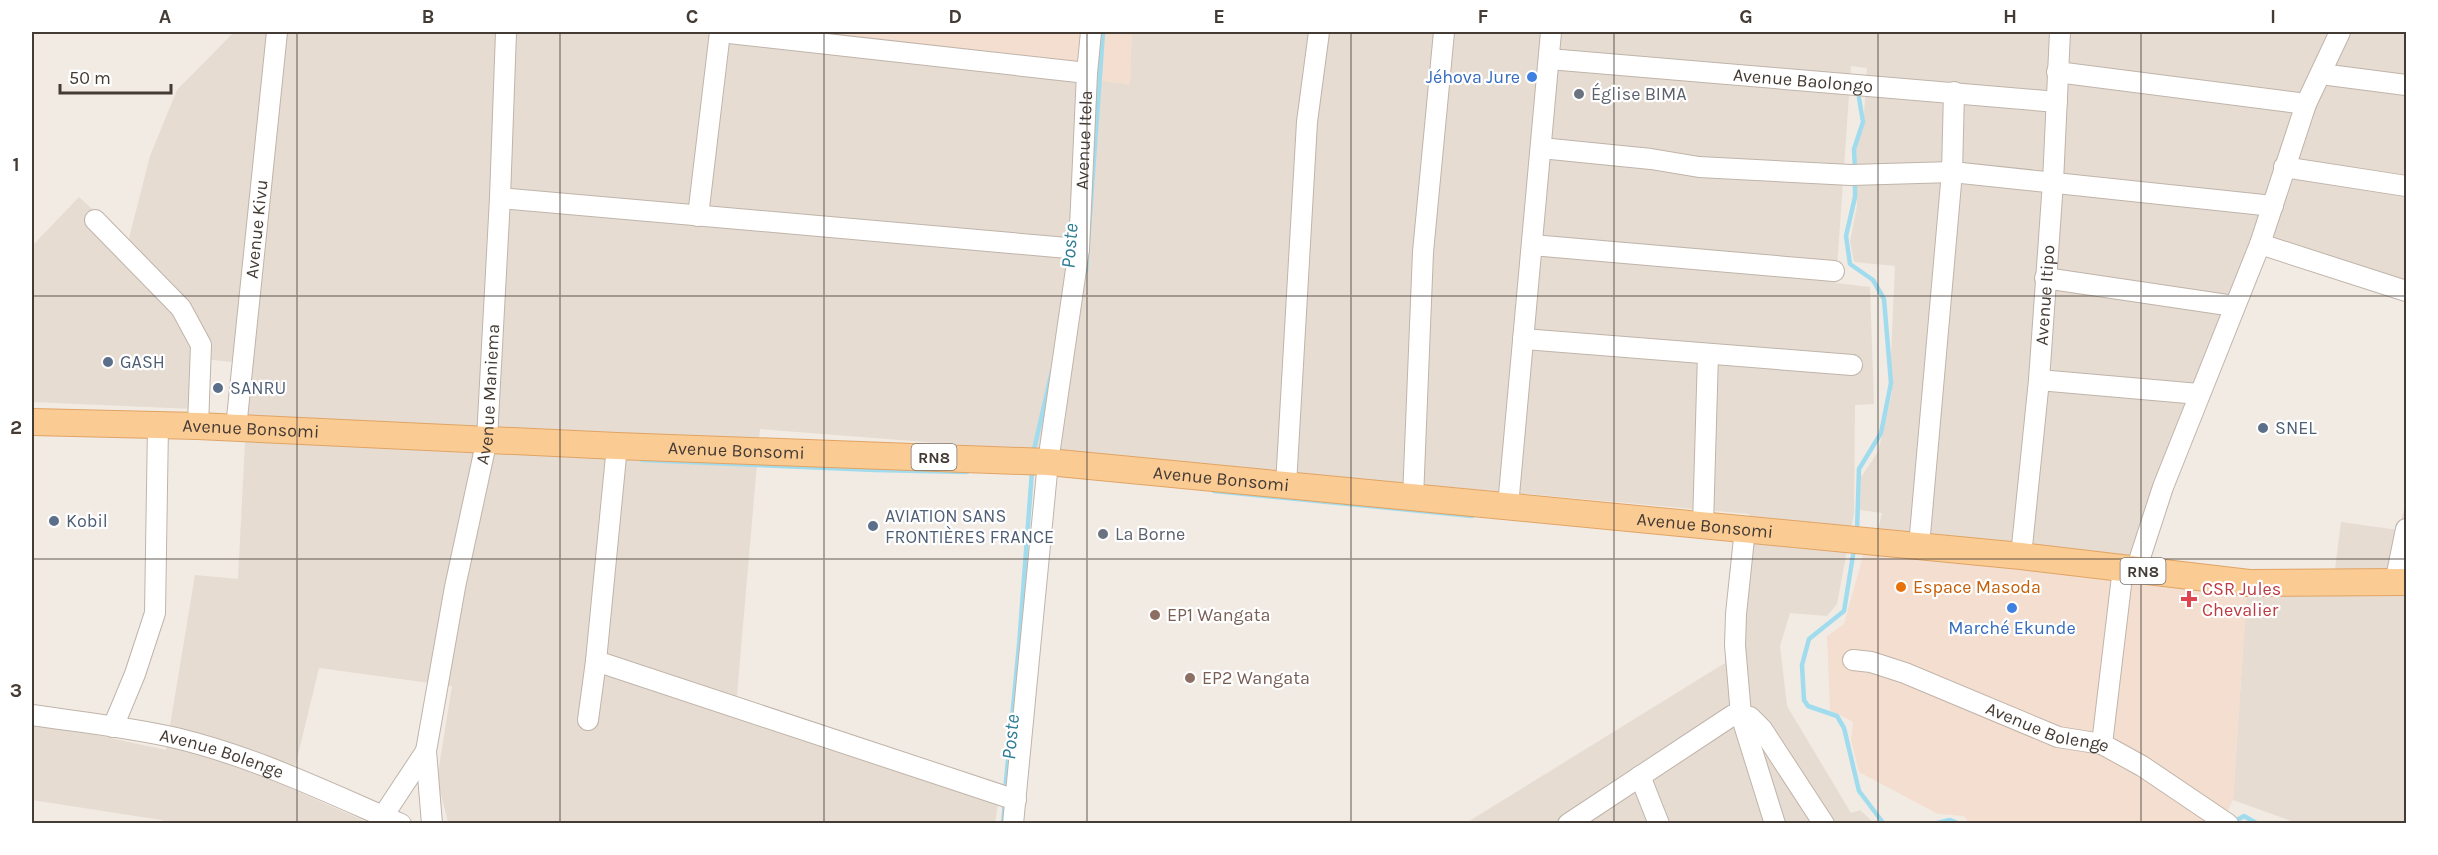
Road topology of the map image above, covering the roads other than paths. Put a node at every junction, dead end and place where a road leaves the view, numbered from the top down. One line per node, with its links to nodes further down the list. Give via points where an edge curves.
1 (277, 32): 42 (street, Avenue Kivu)
2 (506, 32): 23 (street, Avenue Maniema)
3 (720, 32): 12 (street); 25 (street)
4 (1091, 32): 12 (street, Avenue Itela)
5 (1319, 32): 46 (street, via 1307,122)
6 (1444, 32): 47 (street, via 1423,252)
7 (1551, 32): 10 (street)
8 (2060, 32): 11 (street, Avenue Itipo)
9 (2340, 32): 13 (street)
10 (1549, 59): 15 (street, Avenue Baolongo); 18 (street)
11 (2057, 72): 16 (street, Avenue Itipo); 17 (street)
12 (1087, 73): 29 (street, Avenue Itela)
13 (2321, 74): 14 (street); 17 (street)
14 (2406, 85)
15 (1954, 92): 16 (street, Avenue Baolongo); 20 (street)
16 (2057, 102): 21 (street, Avenue Itipo)
17 (2306, 104): 19 (street)
18 (1541, 148): 20 (street, via 1699,167 1851,176); 28 (street)
19 (2284, 167): 22 (street); 24 (street)
20 (1952, 172): 21 (street); 52 (street)
21 (2053, 182): 24 (street); 31 (street, Avenue Itipo)
22 (2406, 186)
23 (500, 198): 25 (street); 43 (street, Avenue Maniema)
24 (2273, 206): 27 (street)
25 (698, 216): 29 (street)
26 (95, 220): 41 (street, via 181,308 201,345)
27 (2260, 244): 32 (street); 33 (street)
28 (1532, 245): 30 (street); 34 (street)
29 (1079, 249): 45 (street, Avenue Itela)
30 (1834, 271)
31 (2045, 278): 33 (street); 37 (street, Avenue Itipo)
32 (2406, 291)
33 (2234, 306): 38 (street)
34 (1523, 339): 35 (street); 48 (street)
35 (1708, 354): 36 (street); 49 (street)
36 (1852, 365)
37 (2039, 380): 38 (street); 53 (street, Avenue Itipo)
38 (2199, 394): 54 (street)
39 (32, 422): 40 (main road, Avenue Bonsomi / RN8)
40 (158, 425): 41 (main road, Avenue Bonsomi / RN8); 61 (street, via 155,613)
41 (198, 426): 42 (main road, Avenue Bonsomi / RN8)
42 (236, 428): 43 (main road, Avenue Bonsomi / RN8)
43 (487, 439): 44 (main road, Avenue Bonsomi / RN8); 63 (street, Avenue Maniema, via 455,587)
44 (616, 446): 45 (main road, Avenue Bonsomi / RN8); 57 (street)
45 (1048, 462): 46 (main road, Avenue Bonsomi / RN8); 65 (street, Avenue Itela)
46 (1286, 485): 47 (main road, Avenue Bonsomi / RN8)
47 (1413, 498): 48 (main road, Avenue Bonsomi / RN8)
48 (1508, 506): 49 (main road, Avenue Bonsomi / RN8)
49 (1703, 525): 51 (main road, Avenue Bonsomi / RN8)
50 (2406, 529): 55 (street)
51 (1745, 530): 52 (main road, Avenue Bonsomi / RN8); 59 (street, via 1735,645)
52 (1919, 546): 53 (main road, Avenue Bonsomi / RN8)
53 (2021, 556): 54 (main road, Avenue Bonsomi / RN8)
54 (2130, 569): 55 (main road, Avenue Bonsomi / RN8, via 2249,583); 62 (street)
55 (2401, 583)
56 (1853, 660): 62 (street, Avenue Bolenge, via 1905,673 2058,737)
57 (596, 661): 60 (street); 65 (street)
58 (32, 715): 61 (street, Avenue Bolenge)
59 (1741, 715): 64 (street, via 1733,715); 71 (street); 72 (street, via 1762,729)
60 (588, 720)
61 (113, 727): 66 (street, Avenue Bolenge, via 175,738 233,755 290,775)
62 (2102, 744): 73 (street, Avenue Bolenge)
63 (426, 751): 66 (street); 68 (street)
64 (1640, 776): 67 (street); 70 (street)
65 (1016, 800): 69 (street, Avenue Itela)
66 (392, 820)
67 (1569, 823)
68 (432, 824)
69 (1013, 824)
70 (1659, 824)
71 (1775, 824)
72 (1824, 824)
73 (2228, 824)

